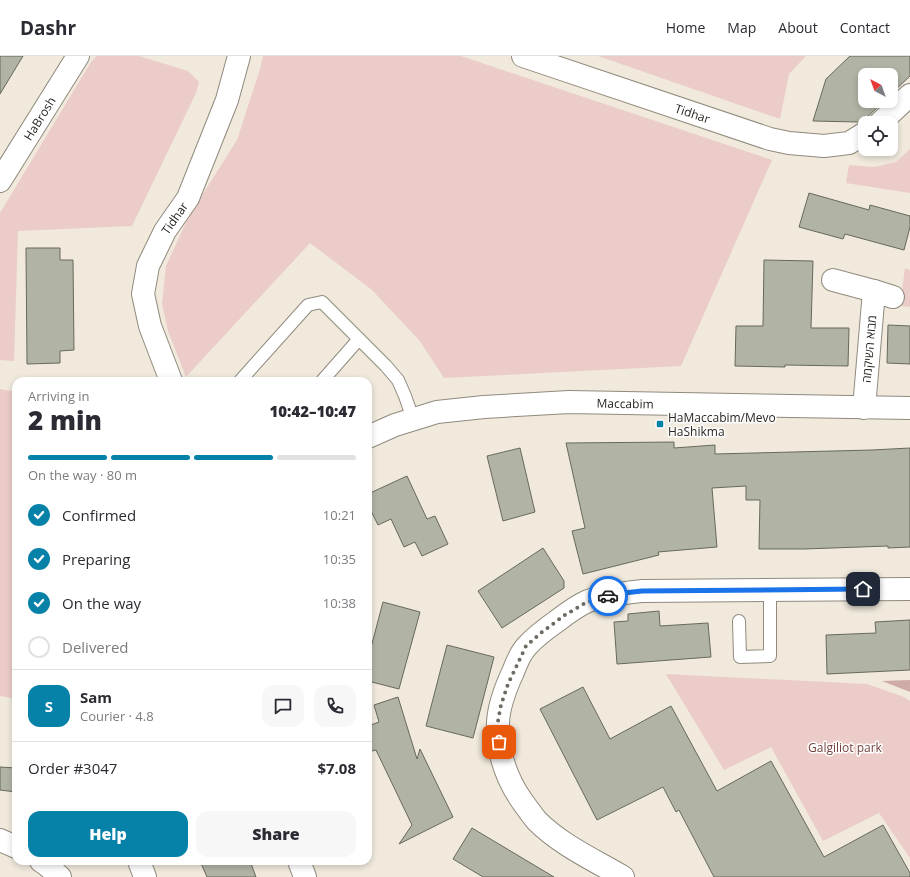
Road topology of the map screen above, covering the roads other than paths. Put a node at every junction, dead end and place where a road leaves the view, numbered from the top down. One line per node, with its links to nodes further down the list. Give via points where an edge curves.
1 (78, 56): 7 (street, HaBrosh)
2 (523, 56): 6 (street, Tidhar, via 789,143 824,146 849,143)
3 (236, 57): 10 (street, Tidhar, via 227,100 188,198 165,231 148,266 143,294 150,326)
4 (910, 94): 5 (street)
5 (887, 116)
6 (858, 137)
7 (0, 181)
8 (833, 280): 13 (street, מבוא השיקמה, via 884,294)
9 (359, 339): 11 (lane, via 322,302 308,304); 12 (lane); 15 (lane, via 398,380)
10 (169, 377)
11 (244, 377)
12 (326, 377)
13 (864, 408): 14 (street, Maccabim); 15 (street, Maccabim, via 569,402 437,412)
14 (910, 408)
15 (413, 419): 16 (street, Maccabim)
16 (372, 435)
17 (910, 589): 18 (street)
18 (770, 590): 19 (lane, via 770,656 740,657); 30 (street, via 642,591 615,594 587,602 565,615 526,646 508,684 498,721 499,742 511,784 537,820 570,847)
19 (739, 621)
20 (0, 840): 21 (street)
21 (12, 844)
22 (12, 852): 23 (street)
23 (0, 853)
24 (47, 865): 27 (street)
25 (140, 865): 28 (street)
26 (300, 865): 29 (street)
27 (60, 877)
28 (145, 877)
29 (305, 877)
30 (623, 877)

